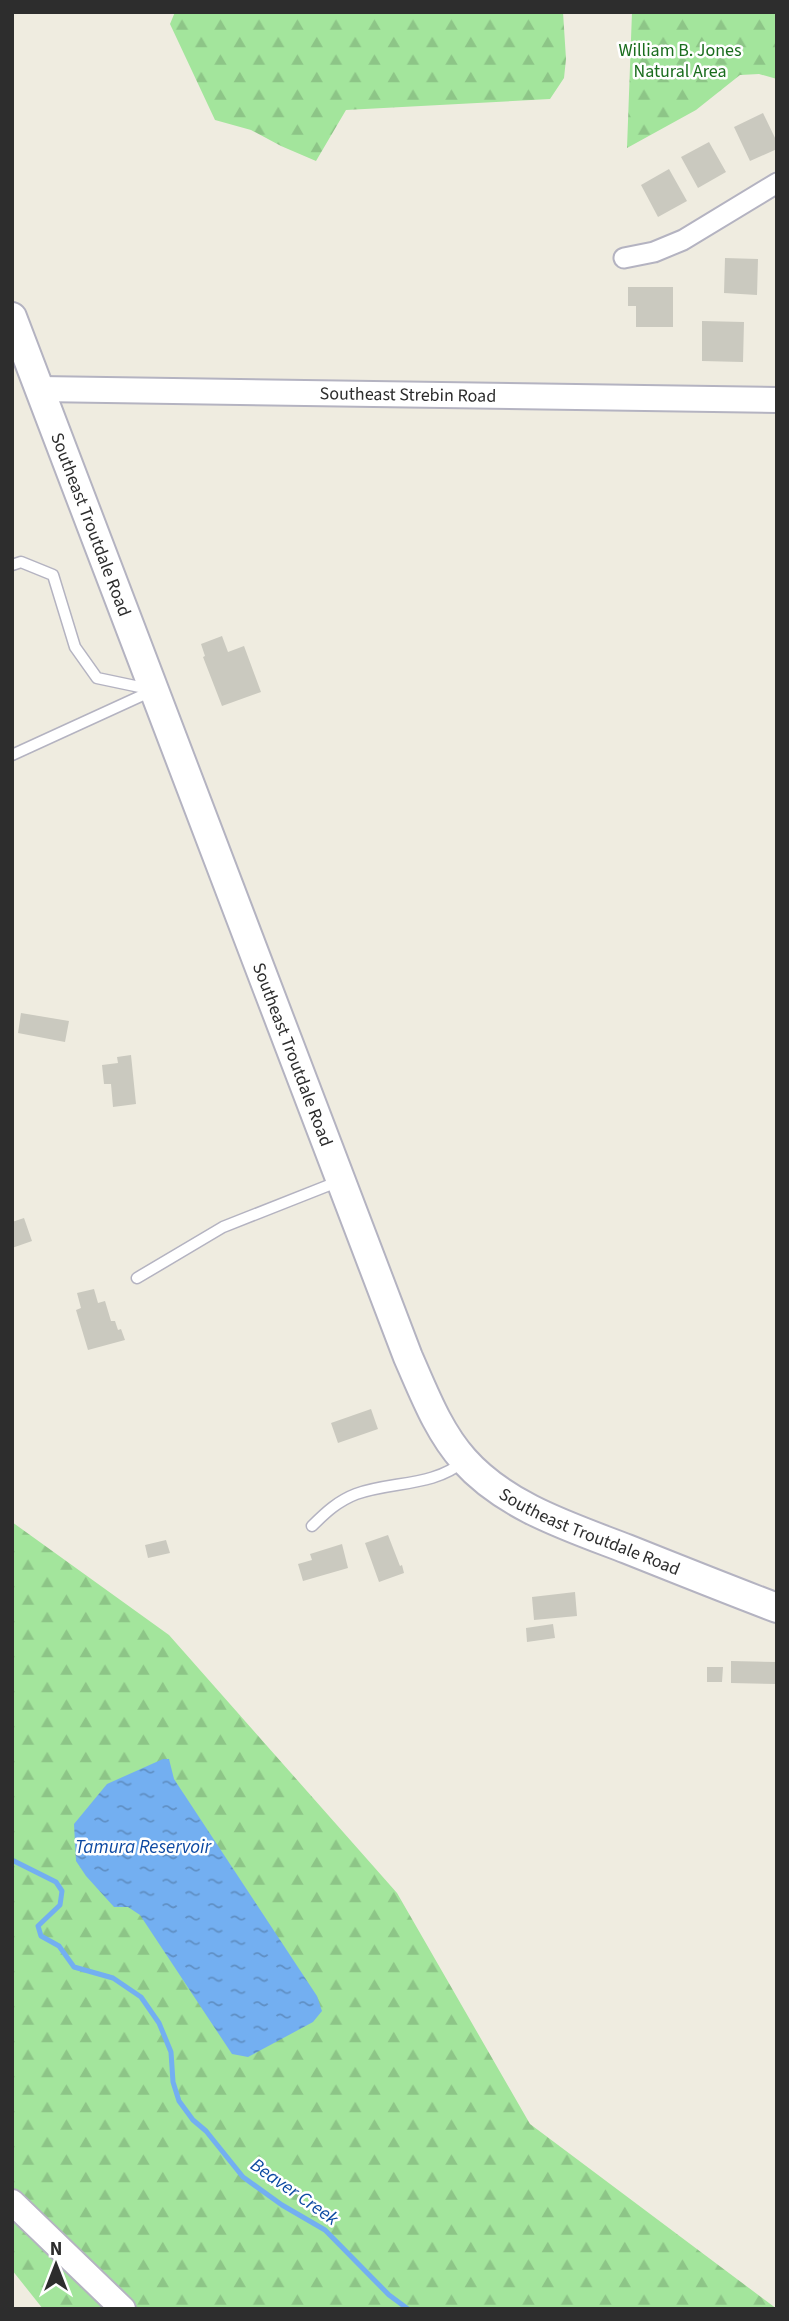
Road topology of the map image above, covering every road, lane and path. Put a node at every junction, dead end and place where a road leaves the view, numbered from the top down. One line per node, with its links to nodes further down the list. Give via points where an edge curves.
1 (777, 183): 2 (street, via 683,240)
2 (624, 258)
3 (12, 317): 4 (main road, Southeast Troutdale Road)
4 (40, 389): 5 (street, Southeast Strebin Road); 7 (main road, Southeast Troutdale Road)
5 (777, 400)
6 (12, 565): 7 (lane, via 21,562 53,575 75,647 97,678)
7 (154, 690): 8 (lane); 9 (main road, Southeast Troutdale Road)
8 (12, 755)
9 (341, 1181): 10 (lane, via 223,1227); 11 (main road, Southeast Troutdale Road, via 408,1357 436,1418)
10 (137, 1278)
11 (465, 1461): 12 (lane, via 440,1476 357,1494 332,1506); 13 (main road, Southeast Troutdale Road, via 495,1488 538,1513)
12 (312, 1526)
13 (777, 1608)
14 (12, 2202): 15 (street)
15 (123, 2309)

